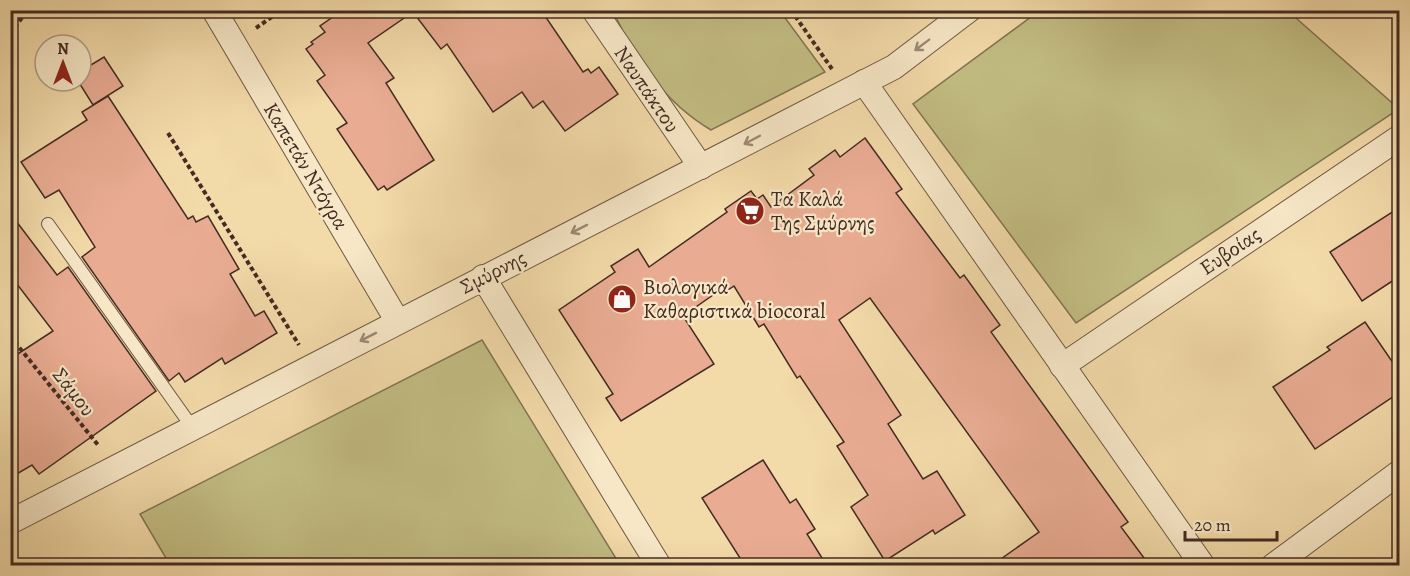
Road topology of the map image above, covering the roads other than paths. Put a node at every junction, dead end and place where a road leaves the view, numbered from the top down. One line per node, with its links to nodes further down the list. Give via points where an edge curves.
1 (214, 10): 9 (street, Καπετάν Ντόγρα)
2 (594, 10): 6 (street, Ναυπάκτου)
3 (969, 10): 4 (street, Σμύρνης, one-way to 4, via 894,67)
4 (855, 86): 6 (street, Σμύρνης, one-way to 6); 10 (street)
5 (1400, 137): 10 (street, Ευβοίας)
6 (701, 167): 8 (street, Σμύρνης, one-way to 8)
7 (48, 224): 11 (lane)
8 (483, 277): 9 (street, Σμύρνης); 14 (street)
9 (398, 322): 11 (street, Σμύρνης, one-way to 11)
10 (1062, 366): 15 (street)
11 (192, 427): 13 (street, Σμύρνης)
12 (1400, 472): 16 (street)
13 (10, 522)
14 (659, 566)
15 (1203, 566)
16 (1273, 566)

